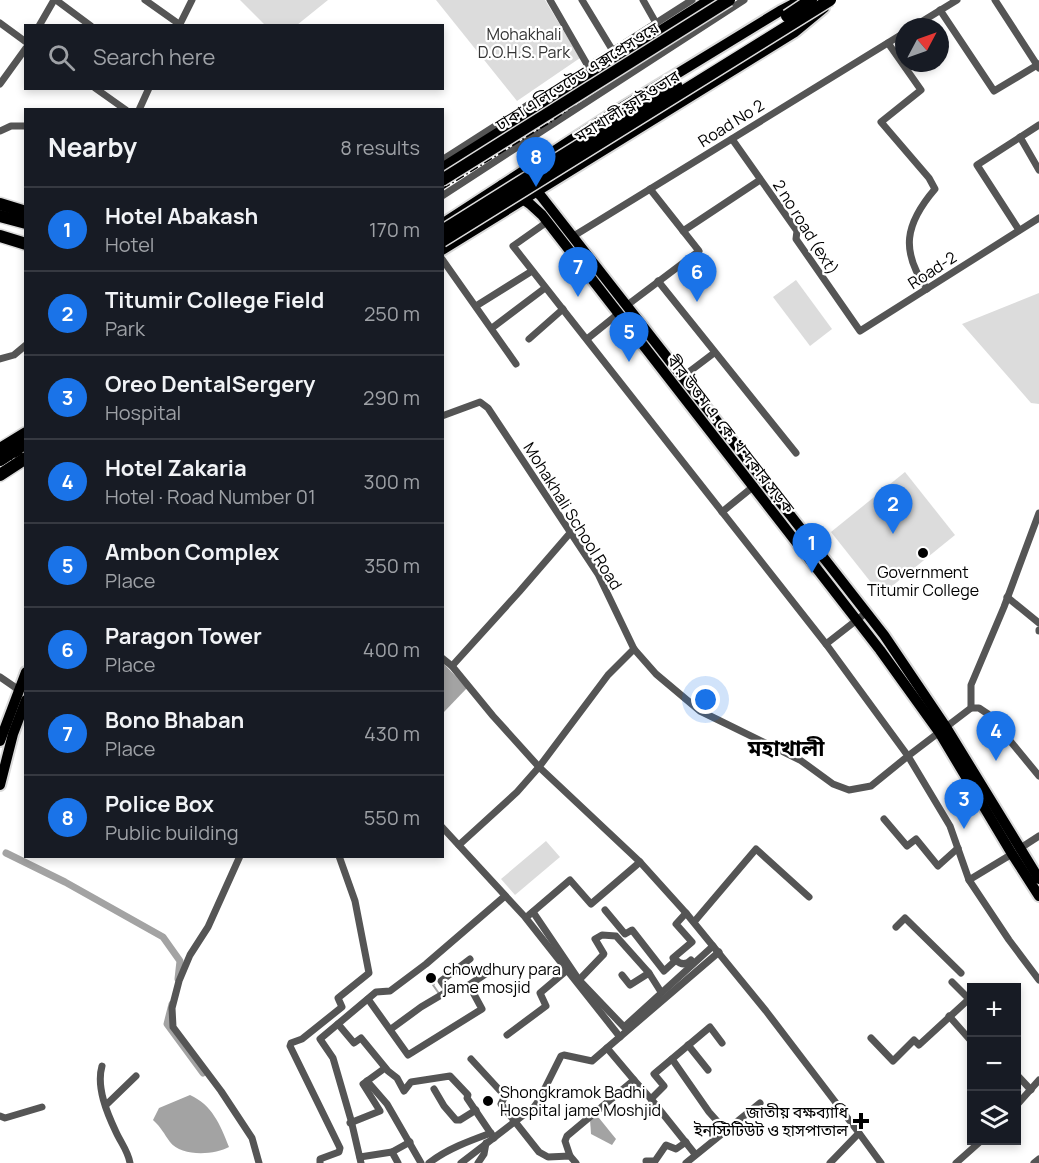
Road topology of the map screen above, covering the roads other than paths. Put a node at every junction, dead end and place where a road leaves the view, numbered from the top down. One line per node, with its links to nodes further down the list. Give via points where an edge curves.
1 (55, 0): 20 (street); 21 (street)
2 (145, 0): 22 (street)
3 (192, 0): 23 (street)
4 (550, 0): 30 (street)
5 (582, 0): 28 (street)
6 (643, 0): 19 (street)
7 (692, 0): 19 (street)
8 (711, 0): 42 (highway, ঢাকা এলিভেটেড এক্সপ্রেসওয়ে)
9 (729, 0): 45 (highway, ঢাকা এলিভেটেড এক্সপ্রেসওয়ে, bridge)
10 (744, 0): 50 (street)
11 (801, 0): 44 (main road, via 611,114)
12 (812, 0): 61 (highway, মহাখালী ফ্লাইওভার, bridge)
13 (832, 0): 49 (main road, via 795,32); 66 (highway, মহাখালী ফ্লাইওভার, bridge)
14 (957, 0): 16 (street)
15 (995, 0): 29 (street)
16 (940, 10): 17 (street); 29 (street, via 994,91)
17 (927, 18)
18 (0, 23): 25 (street)
19 (656, 23): 28 (street)
20 (40, 24)
21 (88, 24)
22 (178, 24)
23 (180, 24)
24 (895, 39): 26 (street, Road No 2)
25 (24, 41)
26 (888, 43): 40 (street, Road No 2); 73 (street, via 921,90 881,122 935,189 921,205 910,229 908,245 912,263)
27 (24, 51): 31 (street)
28 (613, 51): 30 (street)
29 (1038, 65)
30 (588, 66): 41 (street)
31 (1, 82)
32 (98, 90): 34 (street)
33 (148, 90): 35 (street)
34 (123, 108)
35 (140, 108)
36 (1039, 125): 39 (street)
37 (24, 126): 38 (street)
38 (0, 131)
39 (1020, 137): 43 (street); 62 (street, via 977,165)
40 (732, 139): 46 (street, 2 no road (ext)); 48 (street, Road No 2)
41 (444, 159)
42 (444, 168)
43 (1039, 170)
44 (520, 174): 47 (main road); 49 (main road, বীর উত্তম এ. কে. খন্দকার সড়ক)
45 (444, 179)
46 (760, 180): 63 (street); 78 (street, 2 no road (ext))
47 (502, 185): 51 (main road, বীর উত্তম এ. কে. খন্দকার সড়ক); 59 (main road)
48 (650, 189): 63 (street); 65 (street, Road No 2)
49 (538, 192): 51 (main road); 65 (main road, বীর উত্তম এ. কে. খন্দকার সড়ক)
50 (444, 195)
51 (525, 200): 57 (main road, বীর উত্তম এ. কে. খন্দকার সড়ক); 68 (main road)
52 (0, 204): 53 (highway)
53 (24, 211)
54 (0, 216): 56 (highway)
55 (1039, 218): 62 (street, Road-2)
56 (24, 222)
57 (547, 222): 70 (street, via 513,246); 76 (main road, বীর উত্তম এ. কে. খন্দকার সড়ক)
58 (0, 223): 60 (highway)
59 (444, 223)
60 (24, 229)
61 (444, 230)
62 (1019, 230): 73 (street, Road-2)
63 (683, 231): 71 (street, via 699,251)
64 (0, 236): 67 (highway)
65 (572, 237): 76 (main road, বীর উত্তম এ. কে. খন্দকার সড়ক)
66 (444, 240)
67 (24, 243)
68 (444, 249)
69 (444, 262): 74 (street)
70 (532, 271): 72 (street); 74 (street)
71 (658, 281): 76 (street); 82 (street)
72 (545, 288): 75 (street); 77 (street)
73 (927, 289): 78 (street, Road-2)
74 (476, 306): 77 (street)
75 (563, 309): 79 (street); 80 (street)
76 (622, 310): 80 (street); 85 (main road, বীর উত্তম এ. কে. খন্দকার সড়ক); 94 (main road, বীর উত্তম এ. কে. খন্দকার সড়ক)
77 (492, 328): 84 (street)
78 (858, 330)
79 (529, 339)
80 (587, 339): 95 (street)
81 (24, 347): 83 (street)
82 (714, 353): 85 (street); 90 (street)
83 (0, 359)
84 (516, 364)
85 (681, 378): 99 (main road, বীর উত্তম এ. কে. খন্দকার সড়ক)
86 (444, 415): 97 (street, Mohakhali School Road, via 480,402 488,408)
87 (24, 435): 89 (highway)
88 (24, 444): 91 (highway)
89 (0, 450)
90 (796, 453)
91 (0, 460)
92 (24, 460): 93 (highway)
93 (0, 476)
94 (754, 486): 95 (street); 100 (main road, বীর উত্তম এ. কে. খন্দকার সড়ক)
95 (722, 512): 102 (street)
96 (1038, 517): 98 (street)
97 (570, 532): 103 (street, Mohakhali School Road, via 598,574); 105 (street)
98 (1007, 597): 101 (street); 110 (street, via 971,684)
99 (867, 612): 100 (street); 111 (main road, বীর উত্তম এ. কে. খন্দকার সড়ক)
100 (857, 620): 102 (street); 111 (main road, বীর উত্তম এ. কে. খন্দকার সড়ক)
101 (1039, 623)
102 (826, 644): 113 (street)
103 (634, 649): 113 (street, Mohakhali School Road, via 656,674 700,711 800,760 841,788 871,786); 114 (street, via 608,675)
104 (444, 660): 105 (street)
105 (452, 666): 114 (street)
106 (24, 676): 108 (main road)
107 (0, 677): 108 (street)
108 (18, 690): 112 (main road)
109 (24, 704): 116 (main road)
110 (971, 708): 111 (street, Mohakhali School Road); 115 (street, via 988,714)
111 (943, 729): 113 (street, Mohakhali School Road); 122 (main road, বীর উত্তম এ. কে. খন্দকার সড়ক)
112 (0, 741)
113 (908, 756): 121 (street, via 950,826)
114 (539, 767): 120 (street); 125 (street)
115 (1039, 776)
116 (0, 785)
117 (884, 819): 121 (street, via 907,846 915,839 939,866)
118 (444, 829): 120 (street)
119 (1039, 836): 122 (street)
120 (459, 845): 128 (street)
121 (958, 848): 126 (street)
122 (1016, 852): 126 (street); 127 (main road, বীর উত্তম এ. কে. খন্দকার সড়ক); 129 (main road, বীর উত্তম এ. কে. খন্দকার সড়ক)
123 (239, 858): 197 (street, via 208,927 190,955 172,1008 172,1027 252,1138)
124 (340, 858): 198 (street, via 355,901 369,972 338,998 342,1007 290,1046 340,1148 339,1152 320,1159)
125 (640, 862): 132 (street, via 591,904 570,880); 133 (street)
126 (969, 879): 148 (street)
127 (1039, 879)
128 (505, 896): 134 (street); 151 (street, via 426,964 390,991 376,992)
129 (1039, 896)
130 (809, 897): 135 (street, via 756,849)
131 (605, 910): 141 (street, via 625,934 632,930 661,961 664,970)
132 (533, 912): 134 (street); 147 (street)
133 (686, 913): 135 (street); 141 (street, via 676,924 692,942 673,958)
134 (525, 917): 142 (street)
135 (694, 922): 137 (street)
136 (896, 927): 145 (street, via 905,918)
137 (713, 946): 138 (street); 150 (street)
138 (719, 952): 156 (street); 184 (street)
139 (693, 958): 141 (street, via 687,964)
140 (470, 959): 154 (street, via 441,981 448,991)
141 (675, 961)
142 (566, 971): 155 (street, via 540,993 546,1006); 156 (street)
143 (487, 973): 154 (street, via 469,985 482,1009 408,1055)
144 (650, 973): 146 (street, via 630,985); 147 (street, via 616,936 602,935 595,939 604,954); 150 (street)
145 (961, 973)
146 (622, 975)
147 (579, 980): 150 (street, via 624,1027)
148 (1039, 980)
149 (952, 982): 152 (street, via 969,999)
150 (661, 992)
151 (368, 999): 153 (street); 154 (street)
152 (949, 1017): 157 (street); 158 (street, via 919,1045 914,1040 893,1061)
153 (338, 1024): 165 (street, via 354,1044 361,1038); 182 (street, via 320,1039 333,1058)
154 (391, 1029)
155 (507, 1035)
156 (620, 1037): 161 (street)
157 (967, 1037)
158 (871, 1038)
159 (722, 1043): 160 (street, via 710,1027)
160 (688, 1045): 163 (street); 166 (street)
161 (607, 1048): 169 (street); 181 (street, via 592,1061 561,1056 534,1107)
162 (471, 1059): 181 (street, via 505,1096 501,1104)
163 (672, 1059): 174 (street, via 654,1074 664,1086); 183 (street)
164 (102, 1066): 177 (street, via 99,1076)
165 (385, 1068): 171 (street); 179 (street, via 404,1091 411,1082 450,1076)
166 (708, 1070)
167 (136, 1076): 177 (street)
168 (1021, 1079): 173 (street)
169 (634, 1080): 174 (street); 192 (street, via 567,1136)
170 (1039, 1080): 173 (street)
171 (367, 1081): 182 (street, via 363,1084 380,1111); 186 (street, via 387,1104)
172 (434, 1089): 179 (street, via 456,1119)
173 (1030, 1090): 175 (street)
174 (651, 1099): 187 (street)
175 (1021, 1101)
176 (760, 1103): 183 (street)
177 (106, 1105): 196 (street)
178 (42, 1107): 180 (street, via 5,1118)
179 (476, 1110): 185 (street)
180 (0, 1116)
181 (515, 1120): 185 (street); 192 (street, via 543,1155)
182 (350, 1123): 194 (street)
183 (726, 1131): 191 (street)
184 (859, 1133): 206 (street); 207 (street)
185 (493, 1136): 188 (street); 201 (street, via 456,1147)
186 (410, 1142): 190 (street); 200 (street)
187 (686, 1142): 191 (street); 195 (street, via 676,1149 666,1145 655,1161)
188 (486, 1143): 202 (street); 203 (street)
189 (976, 1145): 208 (street)
190 (392, 1152): 194 (street); 199 (street)
191 (696, 1154): 205 (street)
192 (570, 1156): 204 (street)
193 (1039, 1159): 209 (street)
194 (360, 1160)
195 (646, 1161)
196 (130, 1163)
197 (259, 1163)
198 (320, 1163)
199 (398, 1163)
200 (421, 1163)
201 (429, 1163)
202 (461, 1163)
203 (478, 1163)
204 (576, 1163)
205 (686, 1163)
206 (830, 1163)
207 (881, 1163)
208 (956, 1163)
209 (1034, 1163)

